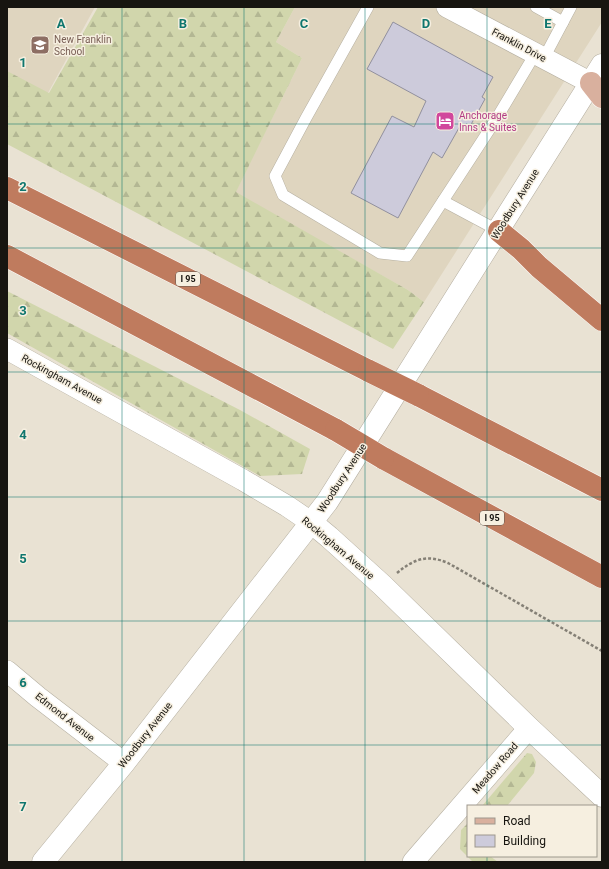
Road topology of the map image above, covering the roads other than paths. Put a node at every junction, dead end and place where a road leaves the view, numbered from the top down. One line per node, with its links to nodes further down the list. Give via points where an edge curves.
1 (368, 7): 9 (lane, via 275,176 284,195 380,253 407,256)
2 (447, 7): 6 (street, Franklin Drive)
3 (536, 7): 5 (lane)
4 (571, 7): 5 (lane)
5 (563, 22): 6 (lane)
6 (540, 56): 7 (street, Franklin Drive); 9 (lane)
7 (599, 82): 10 (street, Woodbury Avenue)
8 (7, 188): 14 (highway, I 95, bridge)
9 (443, 201): 10 (lane)
10 (498, 231): 12 (highway); 15 (street, Woodbury Avenue)
11 (7, 256): 16 (highway, I 95, bridge, via 336,430)
12 (602, 320)
13 (7, 349): 15 (street, Rockingham Avenue, via 243,480)
14 (602, 490)
15 (312, 523): 18 (street, Rockingham Avenue, via 382,585); 19 (street, Woodbury Avenue)
16 (602, 577)
17 (7, 671): 19 (street, Edmond Avenue)
18 (529, 728): 20 (street, Rockingham Avenue); 22 (street, Meadow Road)
19 (124, 763): 21 (street, Woodbury Avenue)
20 (602, 796)
21 (43, 862)
22 (413, 862)

